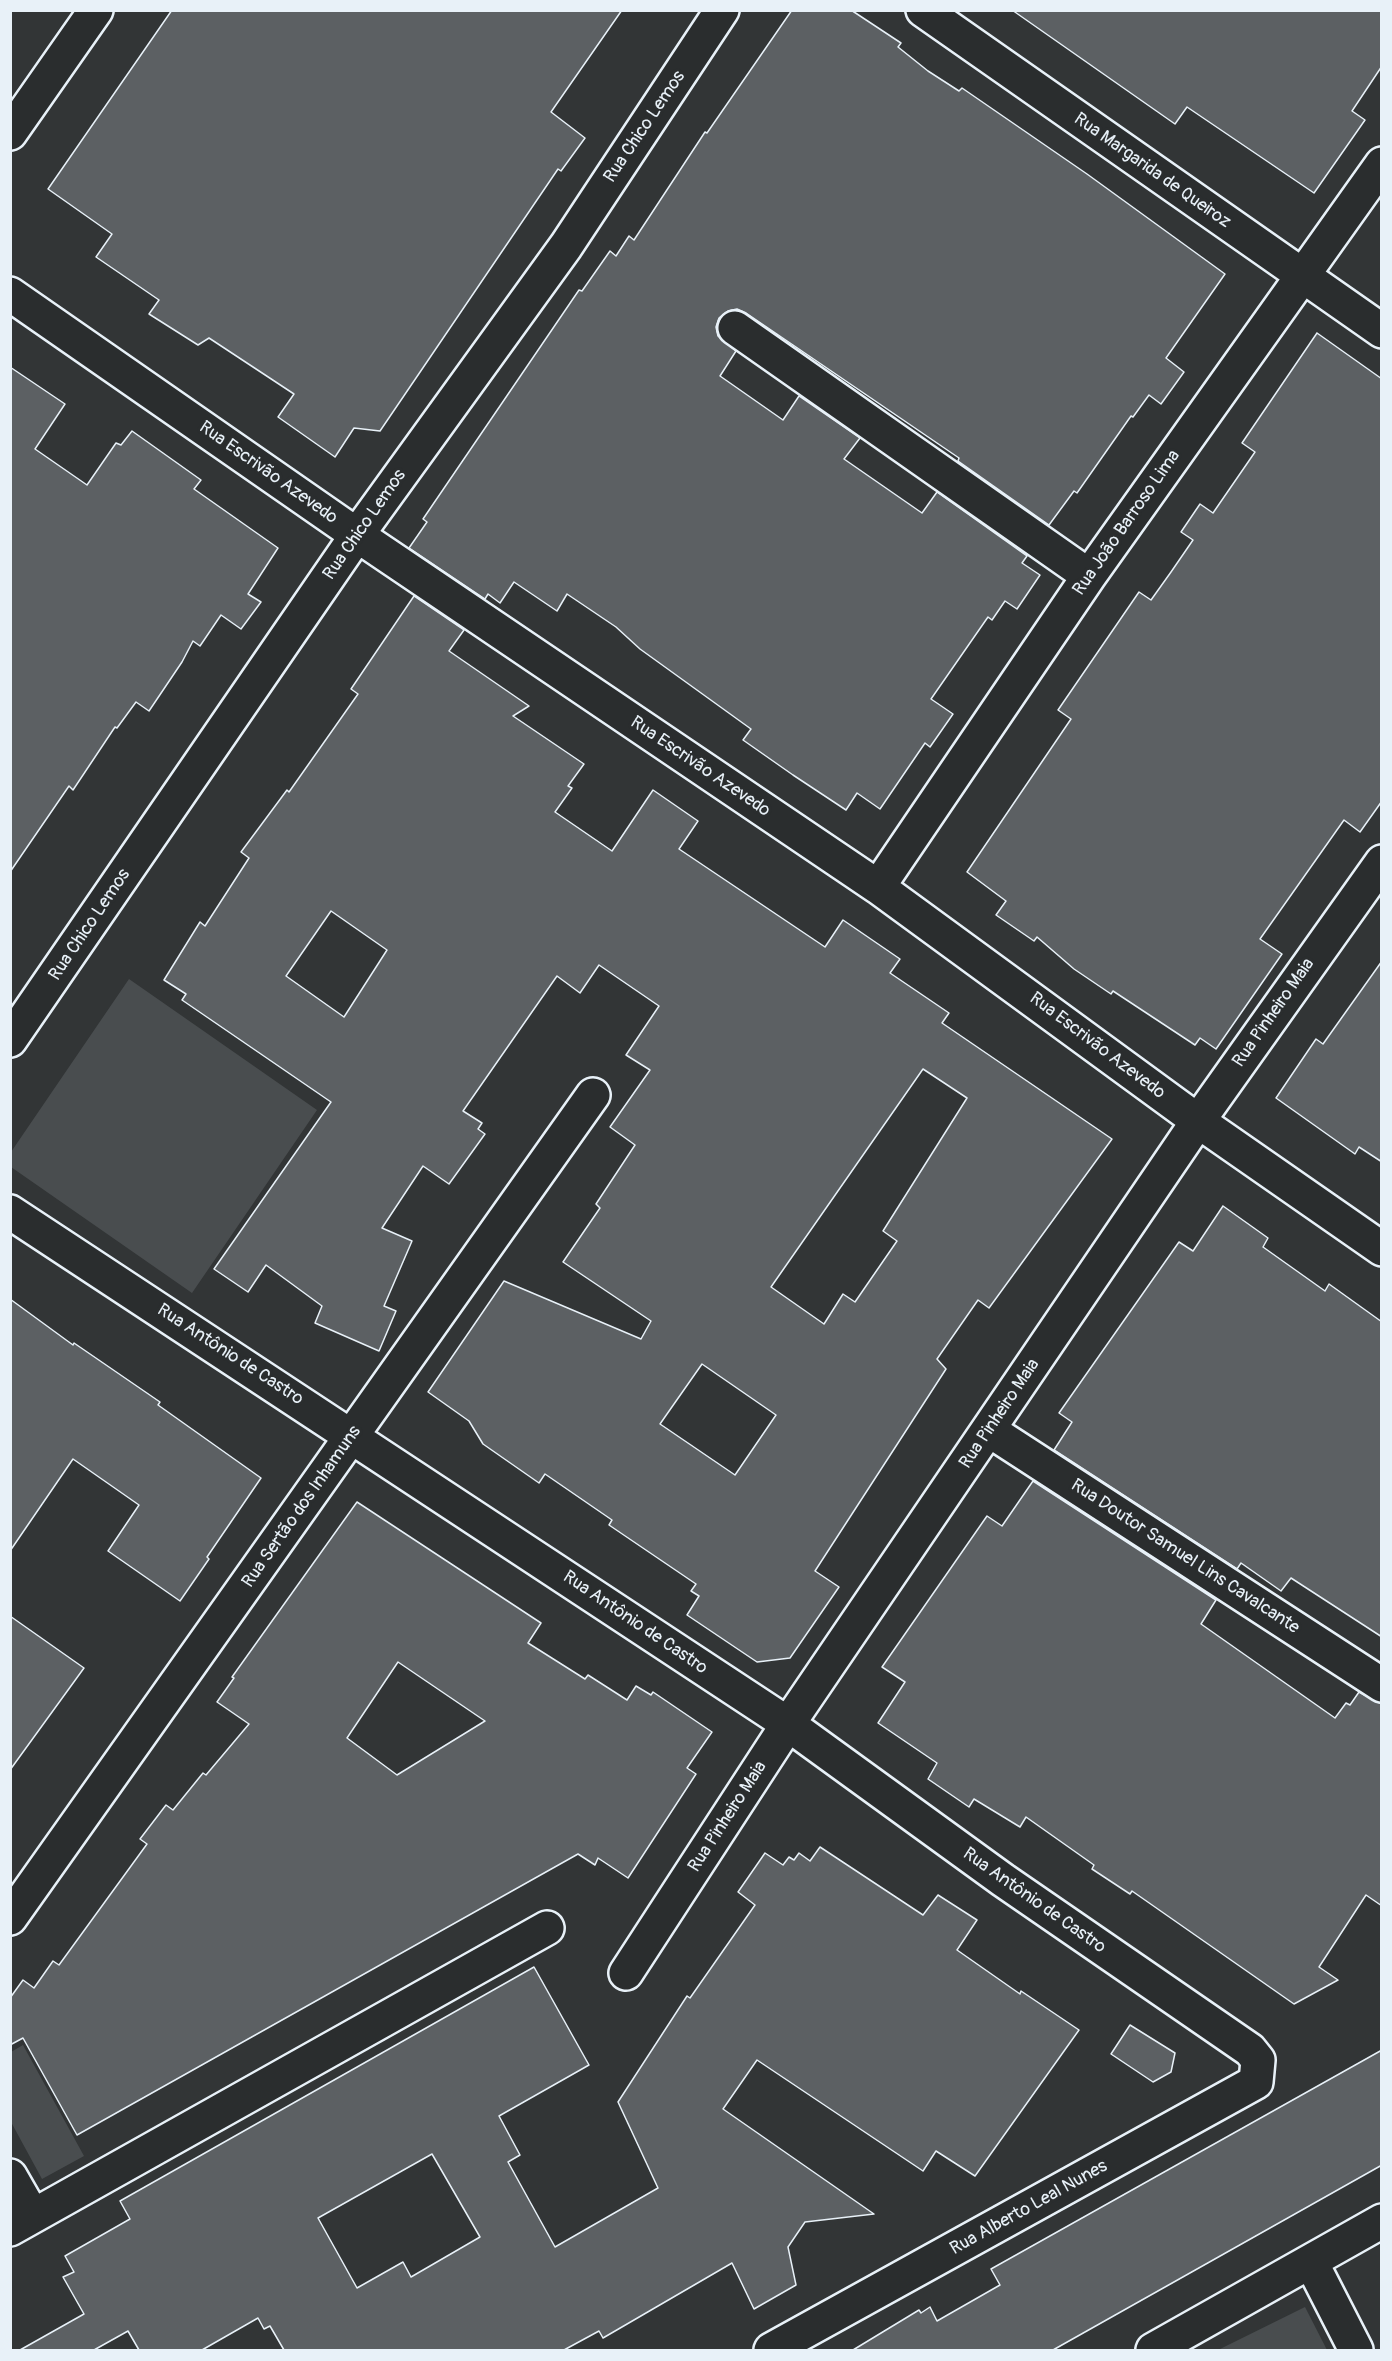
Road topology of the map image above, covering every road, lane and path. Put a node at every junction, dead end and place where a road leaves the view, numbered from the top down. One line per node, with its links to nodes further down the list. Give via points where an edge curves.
1 (96, 10): 4 (street)
2 (722, 10): 10 (street, Rua Chico Lemos, via 566,246)
3 (923, 10): 6 (street, Rua Margarida de Queiroz)
4 (10, 134)
5 (1382, 164): 6 (street, Rua João Barroso Lima)
6 (1303, 276): 9 (street, Rua Margarida de Queiroz); 11 (street, Rua João Barroso Lima)
7 (10, 294): 10 (street, Rua Escrivão Azevedo)
8 (735, 328): 11 (street)
9 (1382, 331)
10 (357, 535): 13 (street, Rua Escrivão Azevedo); 14 (street, Rua Chico Lemos)
11 (1089, 576): 13 (street, Rua João Barroso Lima)
12 (1382, 862): 16 (street, Rua Pinheiro Maia)
13 (878, 886): 16 (street, Rua Escrivão Azevedo)
14 (10, 1040)
15 (592, 1095): 20 (street, Rua Sertão dos Inhamuns)
16 (1198, 1121): 18 (street, Rua Escrivão Azevedo); 19 (street, Rua Pinheiro Maia)
17 (10, 1212): 20 (street, Rua Antônio de Castro)
18 (1382, 1250)
19 (989, 1430): 21 (street, Rua Doutor Samuel Lins Cavalcante); 22 (street, Rua Pinheiro Maia)
20 (353, 1435): 22 (street, Rua Antônio de Castro); 23 (street, Rua Sertão dos Inhamuns)
21 (1382, 1685)
22 (788, 1724): 25 (street, Rua Pinheiro Maia); 26 (street, Rua Antônio de Castro, via 1003,1880)
23 (10, 1918)
24 (547, 1928): 29 (street)
25 (626, 1972)
26 (1250, 2050): 32 (street, Rua Alberto Leal Nunes, via 1258,2060 1256,2082)
27 (10, 2176): 29 (street)
28 (1382, 2221): 30 (street)
29 (22, 2222)
30 (1311, 2262): 31 (street); 33 (street)
31 (1170, 2346)
32 (771, 2350)
33 (1356, 2350)

